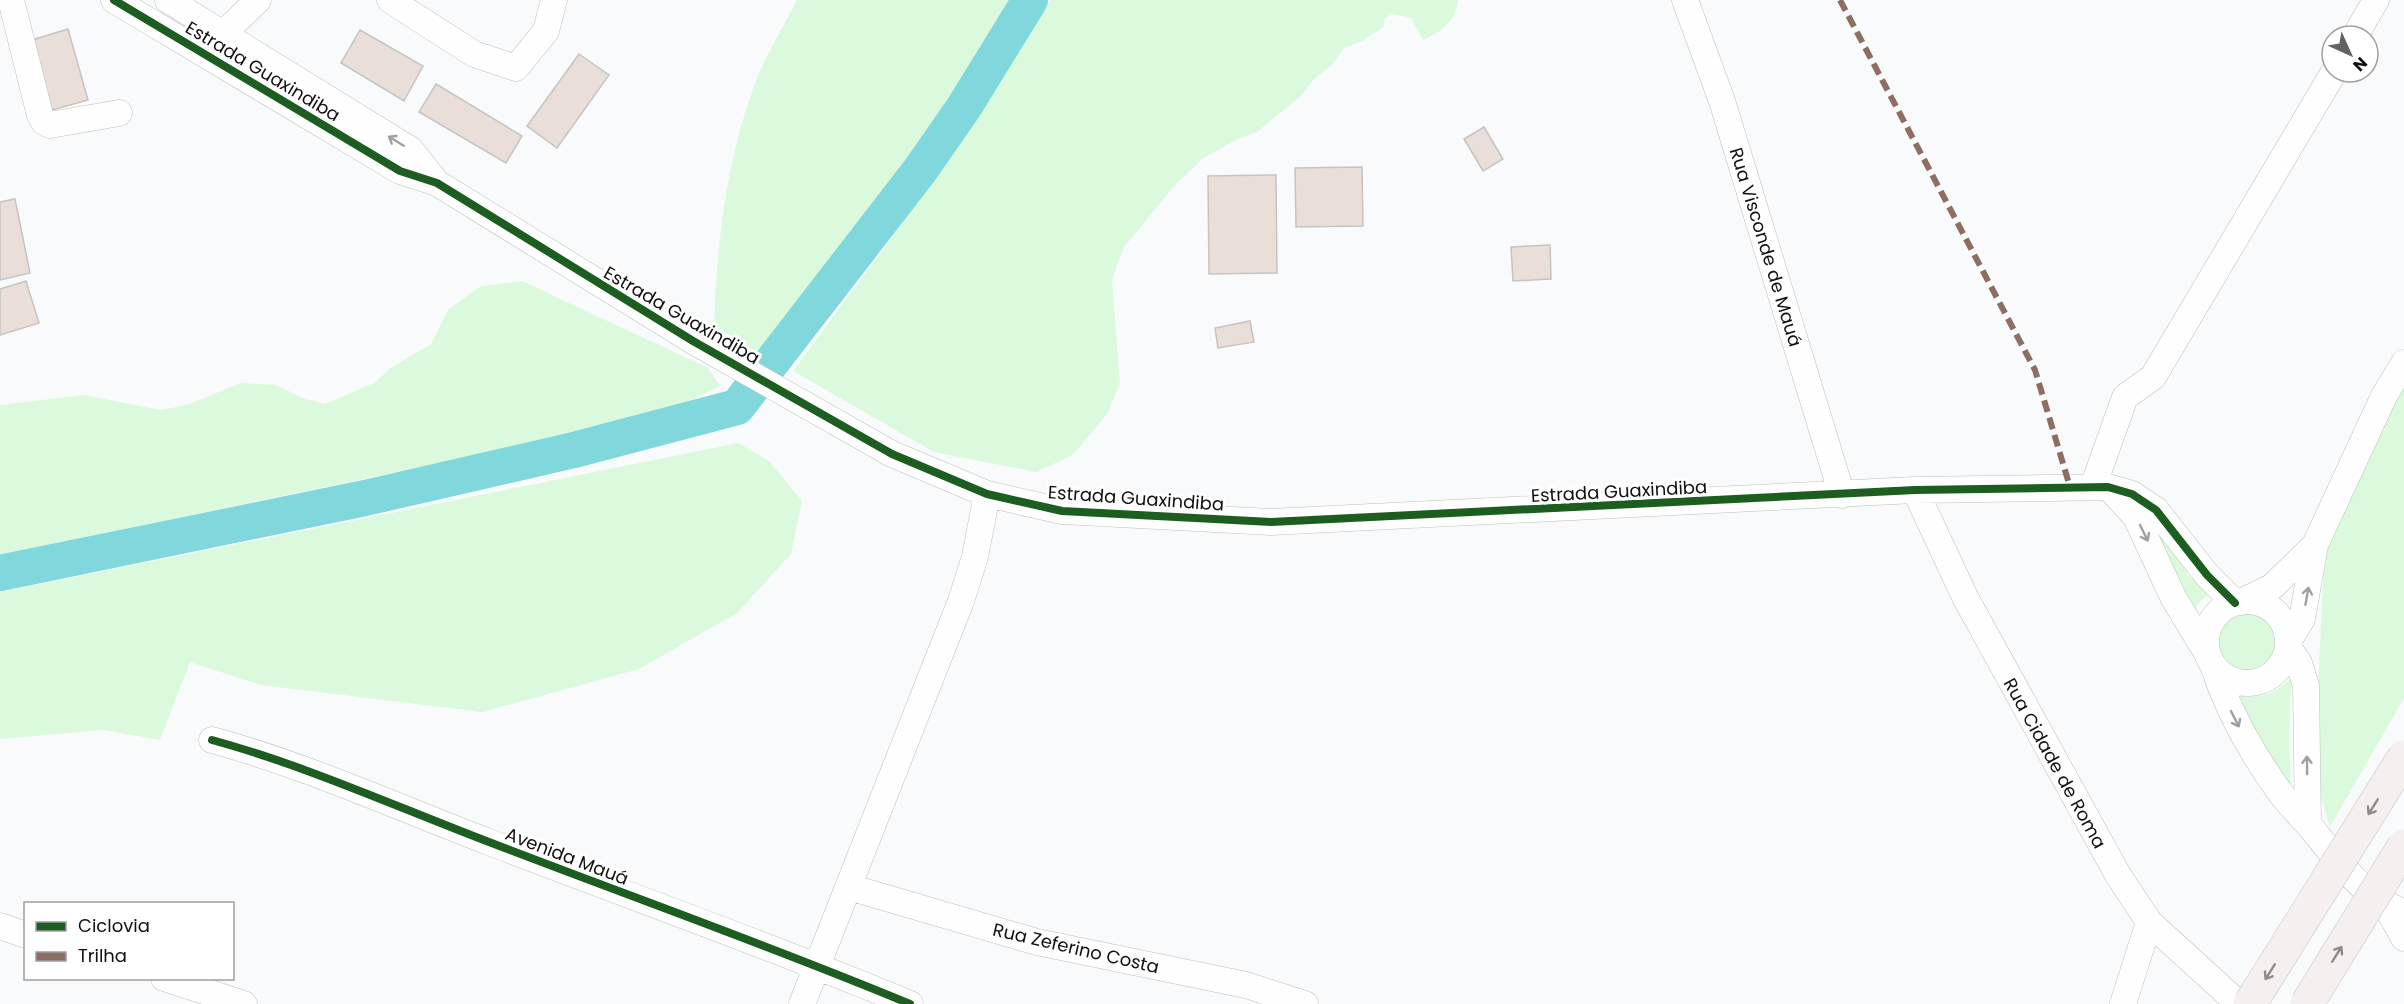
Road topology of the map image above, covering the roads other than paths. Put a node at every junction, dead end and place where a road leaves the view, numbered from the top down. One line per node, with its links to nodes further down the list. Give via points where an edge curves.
1 (11, 0): 13 (street, via 44,122 50,125)
2 (114, 0): 11 (street, Estrada Guaxindiba)
3 (168, 0): 10 (street, Estrada Guaxindiba)
4 (258, 0): 10 (street)
5 (390, 0): 6 (street, via 474,54 516,68 546,31)
6 (554, 0)
7 (1685, 0): 19 (street, Rua Visconde de Mauá, via 1722,101)
8 (2376, 0): 9 (street)
9 (2362, 24)
10 (224, 33): 11 (street); 14 (street, Estrada Guaxindiba, one-way to 10, via 411,150)
11 (210, 55): 14 (street, Estrada Guaxindiba, via 400,171)
12 (2327, 84): 16 (street, via 2153,377 2125,397)
13 (119, 113)
14 (436, 183): 18 (street, Estrada Guaxindiba, via 892,454)
15 (2404, 363): 20 (street, via 2384,396)
16 (2101, 487): 17 (street, Estrada Guaxindiba); 21 (street, via 2132,494 2156,510 2207,575); 23 (street, one-way to 23, via 2136,518 2173,597)
17 (1915, 490): 19 (street, Estrada Guaxindiba); 30 (street, Rua Cidade de Roma, via 2021,704)
18 (987, 494): 19 (street, Estrada Guaxindiba, via 1062,511 1271,522); 28 (street, via 975,557 961,601)
19 (1842, 495)
20 (2315, 545): 21 (street, via 2272,587); 22 (street, one-way to 20, via 2302,619)
21 (2238, 602): 22 (street, via 2267,606 2278,615 2285,626); 23 (street, via 2217,614 2209,626 2206,639)
22 (2288, 644): 23 (street, via 2278,669 2256,682 2232,680); 26 (street, one-way to 22, via 2306,687)
23 (2210, 659): 26 (street, one-way to 26, via 2243,736 2280,792)
24 (212, 740): 34 (street, Avenida Mauá, via 264,754)
25 (2404, 757): 42 (highway, one-way to 42, bridge)
26 (2308, 824): 29 (street, via 2354,878)
27 (2404, 846): 43 (highway, one-way to 27, bridge)
28 (849, 887): 34 (street); 39 (street, Rua Zeferino Costa, via 1036,942 1246,986)
29 (2395, 909): 33 (street)
30 (2149, 922): 40 (street); 41 (street, Rua Cidade de Roma)
31 (0, 927): 32 (street)
32 (24, 934)
33 (2404, 938)
34 (816, 965): 37 (street); 38 (street, Avenida Mauá)
35 (170, 980): 36 (street)
36 (244, 1004)
37 (802, 1004)
38 (910, 1004)
39 (1305, 1004)
40 (2123, 1004)
41 (2239, 1004)
42 (2250, 1004)
43 (2307, 1004)

